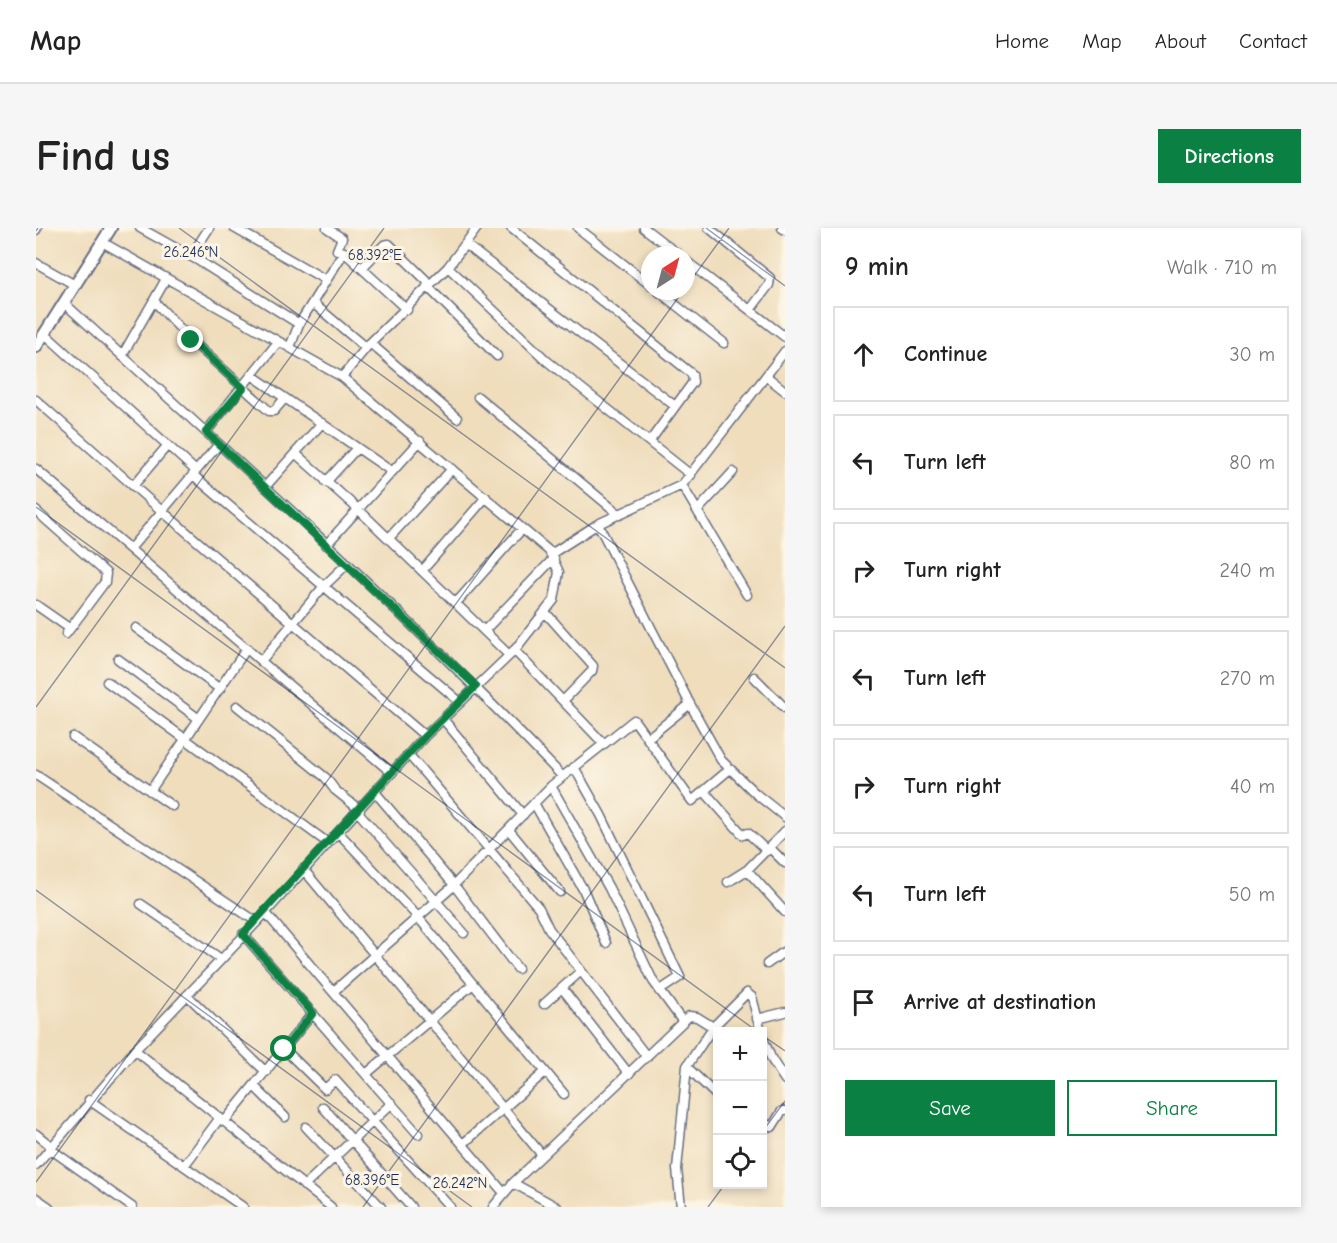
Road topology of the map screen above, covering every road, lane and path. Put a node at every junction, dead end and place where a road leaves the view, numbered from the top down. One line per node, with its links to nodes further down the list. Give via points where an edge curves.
1 (111, 228): 11 (street)
2 (140, 228): 15 (street)
3 (209, 228): 15 (street)
4 (234, 228): 22 (street)
5 (327, 228): 14 (street, via 342,238 337,250)
6 (477, 228): 12 (street)
7 (511, 228): 50 (street, via 692,374 693,382)
8 (578, 228): 20 (street)
9 (644, 228): 13 (street)
10 (710, 228): 30 (street, via 770,278)
11 (102, 242): 21 (street); 23 (street)
12 (465, 244): 17 (street); 50 (street)
13 (667, 246)
14 (345, 252): 18 (street); 22 (street)
15 (191, 256): 31 (street)
16 (36, 263): 23 (street)
17 (448, 267): 24 (street); 55 (street, via 547,361)
18 (362, 268): 24 (street, via 389,244); 29 (street)
19 (695, 268): 30 (street)
20 (641, 278)
21 (166, 279): 26 (street); 34 (street)
22 (326, 280): 28 (street)
23 (75, 285): 27 (street)
24 (428, 285): 29 (street); 41 (street)
25 (669, 300): 35 (street)
26 (154, 301): 40 (street); 45 (street)
27 (64, 303): 32 (street); 40 (street)
28 (314, 304): 31 (street); 36 (street)
29 (407, 310): 36 (street)
30 (750, 310): 33 (street)
31 (300, 324): 38 (street)
32 (45, 334): 37 (street); 57 (street)
33 (785, 337)
34 (278, 342): 38 (street); 42 (street)
35 (724, 343)
36 (368, 346): 44 (street); 51 (street)
37 (36, 347)
38 (290, 347): 44 (street)
39 (785, 351): 43 (street)
40 (122, 356): 53 (street)
41 (497, 356)
42 (253, 376): 45 (street); 48 (street)
43 (766, 376): 46 (street); 65 (street)
44 (342, 377): 54 (street)
45 (243, 388): 48 (street, via 272,412); 53 (street)
46 (785, 391)
47 (478, 397): 75 (street)
48 (285, 398): 52 (street)
49 (36, 400): 68 (street)
50 (675, 406): 55 (street)
51 (457, 418)
52 (322, 423): 58 (street); 59 (street)
53 (206, 432): 56 (street)
54 (420, 441): 61 (street); 62 (street)
55 (650, 441): 65 (street)
56 (219, 444): 64 (street); 69 (street)
57 (167, 446): 64 (street); 68 (street)
58 (357, 448): 62 (street); 66 (street)
59 (295, 453): 66 (street); 69 (street)
60 (36, 469): 80 (street)
61 (452, 469): 70 (street); 78 (street)
62 (391, 471): 71 (street)
63 (733, 472): 72 (street)
64 (195, 473): 74 (street); 84 (street)
65 (691, 475): 67 (street)
66 (326, 482): 71 (street)
67 (682, 485): 72 (street); 75 (street)
68 (133, 486): 74 (street)
69 (265, 487): 79 (street)
70 (486, 497): 77 (street); 83 (street)
71 (359, 510): 78 (street); 79 (street)
72 (698, 510): 85 (street)
73 (36, 511): 87 (street, via 106,573 105,582 68,631)
74 (162, 512): 80 (street); 89 (street)
75 (620, 515): 76 (street)
76 (598, 524): 81 (street); 102 (street)
77 (522, 528): 81 (street); 86 (street)
78 (389, 538): 83 (street)
79 (326, 545): 82 (street)
80 (130, 549): 92 (street)
81 (552, 556): 88 (street, via 559,579 554,600); 91 (street)
82 (347, 564): 84 (street); 98 (street)
83 (422, 571): 86 (street)
84 (324, 586): 89 (street); 101 (street)
85 (747, 595)
86 (456, 603): 91 (street)
87 (36, 605)
88 (545, 612): 93 (street); 100 (street, via 593,666)
89 (294, 623): 95 (street); 107 (street)
90 (136, 628): 99 (street)
91 (484, 630): 93 (street)
92 (247, 648): 95 (street); 99 (street)
93 (512, 653): 98 (street); 100 (street)
94 (118, 659): 105 (street)
95 (261, 661): 115 (street)
96 (754, 677): 104 (street)
97 (107, 682): 110 (street)
98 (476, 686): 101 (street); 117 (street)
99 (220, 689): 105 (street)
100 (563, 701): 111 (street)
101 (460, 702): 106 (street)
102 (690, 704): 109 (street); 114 (street)
103 (237, 706): 124 (street, via 326,778)
104 (785, 708)
105 (199, 719): 110 (street)
106 (443, 719): 107 (street); 125 (street)
107 (425, 736): 112 (street)
108 (73, 737): 119 (street)
109 (648, 738): 111 (street, via 634,720); 120 (street, via 692,801)
110 (185, 739): 119 (street); 130 (street)
111 (603, 743): 113 (street)
112 (409, 755): 115 (street); 131 (street)
113 (574, 767): 117 (street); 157 (street, via 680,977)
114 (730, 769): 120 (street); 126 (street)
115 (392, 773): 121 (street)
116 (36, 775): 144 (street)
117 (562, 776): 118 (street)
118 (551, 786): 122 (street); 157 (street, via 609,888)
119 (150, 791): 123 (street)
120 (704, 791): 132 (street, via 743,836 748,833)
121 (375, 792): 124 (street); 137 (street)
122 (534, 803): 125 (street); 147 (street, via 584,891)
123 (172, 806)
124 (359, 811): 129 (street); 139 (street)
125 (523, 815): 127 (street)
126 (785, 817)
127 (509, 830): 131 (street); 138 (street)
128 (785, 831): 132 (street)
129 (338, 832): 130 (street); 143 (street)
130 (328, 843): 134 (street)
131 (490, 849): 137 (street); 153 (street, via 539,908 549,929)
132 (768, 850): 133 (street); 135 (street)
133 (785, 863)
134 (303, 869): 141 (street); 149 (street)
135 (747, 870): 136 (street); 142 (street)
136 (728, 882)
137 (454, 885): 139 (street); 152 (street)
138 (560, 892)
139 (436, 900): 143 (street); 145 (street)
140 (141, 904): 150 (street)
141 (265, 912): 144 (street); 156 (street)
142 (785, 912)
143 (417, 916): 149 (street); 154 (street)
144 (257, 922): 146 (street)
145 (464, 933)
146 (243, 934): 150 (street); 161 (street)
147 (606, 943)
148 (784, 953): 151 (street)
149 (374, 955): 156 (street); 163 (street)
150 (221, 959): 158 (street)
151 (767, 964)
152 (518, 969)
153 (581, 971): 155 (street); 172 (street)
154 (473, 984): 163 (street); 175 (street)
155 (562, 988): 159 (street); 177 (street)
156 (334, 991): 171 (street)
157 (659, 991): 164 (street)
158 (187, 995): 170 (street); 174 (street)
159 (543, 1005)
160 (785, 1012): 162 (street)
161 (313, 1013): 169 (street); 176 (street)
162 (757, 1019): 165 (street, via 747,993); 166 (street)
163 (431, 1020): 171 (street); 184 (street)
164 (683, 1022): 167 (street, via 689,1016 698,1017); 172 (street)
165 (714, 1027)
166 (760, 1027)
167 (713, 1028): 173 (street)
168 (767, 1047): 178 (street)
169 (284, 1049): 174 (street); 189 (street, via 325,1089 335,1080)
170 (135, 1050): 182 (street); 188 (street)
171 (389, 1056): 176 (street); 195 (street)
172 (647, 1057): 177 (street)
173 (687, 1066): 180 (street); 214 (street, via 677,1169)
174 (266, 1072): 179 (street)
175 (545, 1072): 181 (street); 184 (street)
176 (366, 1074): 183 (street)
177 (629, 1074): 197 (street)
178 (785, 1080)
179 (254, 1086): 187 (street); 188 (street)
180 (713, 1093)
181 (564, 1094)
182 (89, 1100): 196 (street); 200 (street)
183 (392, 1103): 189 (street); 193 (street)
184 (503, 1106): 195 (street); 197 (street)
185 (323, 1107): 194 (street)
186 (785, 1111): 190 (street, via 772,1127)
187 (285, 1117)
188 (222, 1120): 200 (street); 202 (street)
189 (373, 1121): 194 (street); 211 (street)
190 (767, 1124)
191 (306, 1127): 198 (street)
192 (36, 1134): 196 (street)
193 (418, 1134)
194 (353, 1140): 198 (street); 210 (street)
195 (464, 1143): 203 (street)
196 (50, 1147): 199 (street); 206 (street)
197 (542, 1155): 201 (street)
198 (336, 1156): 202 (street); 209 (street)
199 (36, 1165)
200 (184, 1166): 207 (street)
201 (513, 1183): 203 (street); 213 (street)
202 (304, 1186): 208 (street)
203 (504, 1193): 212 (street)
204 (36, 1198): 205 (street)
205 (49, 1207)
206 (132, 1207)
207 (243, 1207)
208 (331, 1207)
209 (381, 1207)
210 (411, 1207)
211 (450, 1207)
212 (493, 1207)
213 (557, 1207)
214 (681, 1207)

